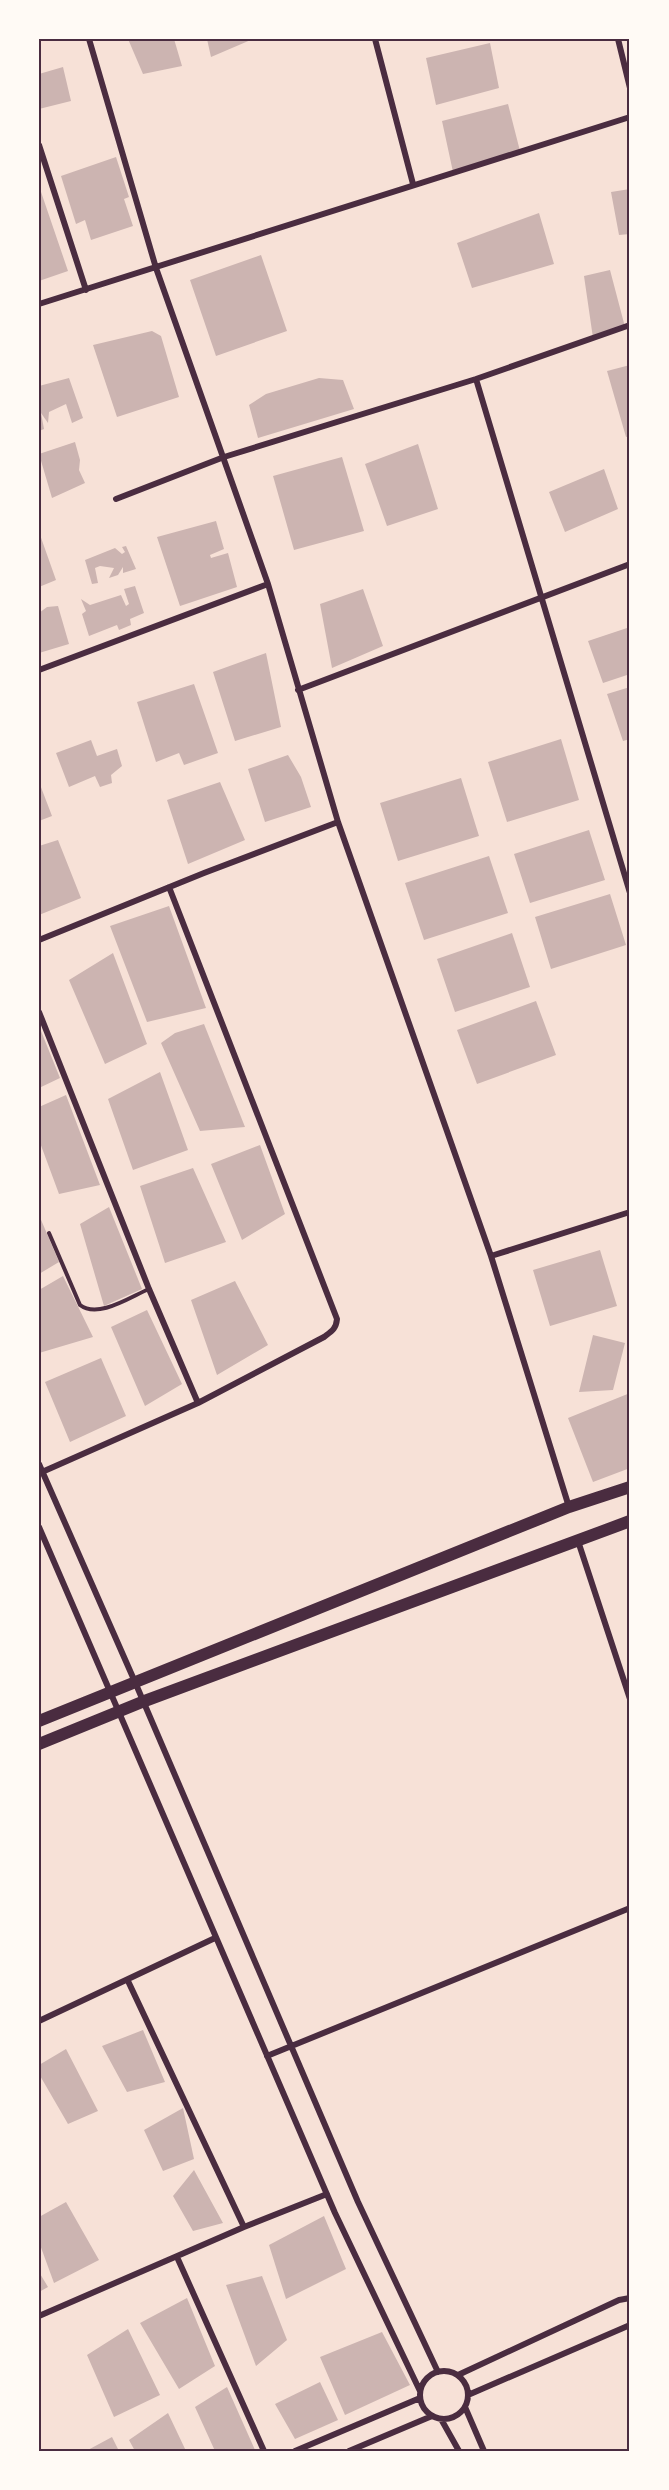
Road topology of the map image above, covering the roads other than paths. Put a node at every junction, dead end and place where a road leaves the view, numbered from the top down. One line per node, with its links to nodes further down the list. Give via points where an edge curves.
1 (89, 39): 8 (street)
2 (375, 39): 7 (street)
3 (618, 39): 4 (street)
4 (630, 88)
5 (630, 117): 7 (street)
6 (39, 145): 9 (street)
7 (413, 184): 8 (street)
8 (156, 268): 9 (street); 13 (street)
9 (86, 290): 10 (street)
10 (39, 304)
11 (630, 325): 12 (street)
12 (476, 379): 13 (street); 17 (street)
13 (224, 457): 14 (street); 16 (street)
14 (116, 499)
15 (630, 564): 17 (street)
16 (268, 584): 18 (street); 19 (street)
17 (542, 598): 19 (street); 22 (street)
18 (39, 670)
19 (298, 690): 20 (street)
20 (338, 822): 21 (street); 27 (street)
21 (169, 887): 23 (street); 29 (street, via 336,1319 333,1331 324,1337)
22 (630, 893)
23 (39, 940)
24 (39, 1012): 28 (street)
25 (630, 1212): 27 (street)
26 (49, 1233): 28 (lane, via 80,1305 86,1310 96,1311)
27 (491, 1256): 33 (street)
28 (149, 1289): 29 (street)
29 (198, 1403): 31 (street)
30 (39, 1464): 31 (street)
31 (42, 1472): 37 (street)
32 (630, 1487): 33 (main road)
33 (569, 1507): 37 (main road)
34 (630, 1521): 36 (main road)
35 (39, 1527): 38 (street)
36 (577, 1540): 39 (street); 40 (main road)
37 (135, 1682): 38 (main road); 40 (street)
38 (110, 1692): 41 (street); 42 (main road)
39 (630, 1699)
40 (142, 1702): 41 (main road); 48 (street)
41 (119, 1711): 43 (main road); 45 (street)
42 (39, 1721)
43 (39, 1744)
44 (630, 1908): 48 (street)
45 (215, 1938): 46 (street); 49 (street)
46 (128, 1981): 47 (street); 51 (street)
47 (39, 2021)
48 (291, 2046): 49 (street); 56 (street, via 358,2202)
49 (267, 2056): 50 (street)
50 (327, 2194): 51 (street); 58 (street)
51 (244, 2228): 52 (street)
52 (177, 2257): 54 (street); 63 (street)
53 (630, 2298): 57 (street)
54 (39, 2316)
55 (630, 2325): 59 (street)
56 (438, 2372): 57 (street); 58 (street, via 426,2379)
57 (458, 2375): 59 (street)
58 (420, 2395): 61 (street, via 422,2405); 64 (street)
59 (468, 2395): 60 (street)
60 (465, 2407): 62 (street, via 453,2418); 67 (street)
61 (432, 2416): 62 (street); 65 (street)
62 (441, 2419): 66 (street)
63 (264, 2451)
64 (295, 2451)
65 (349, 2451)
66 (459, 2451)
67 (484, 2451)

